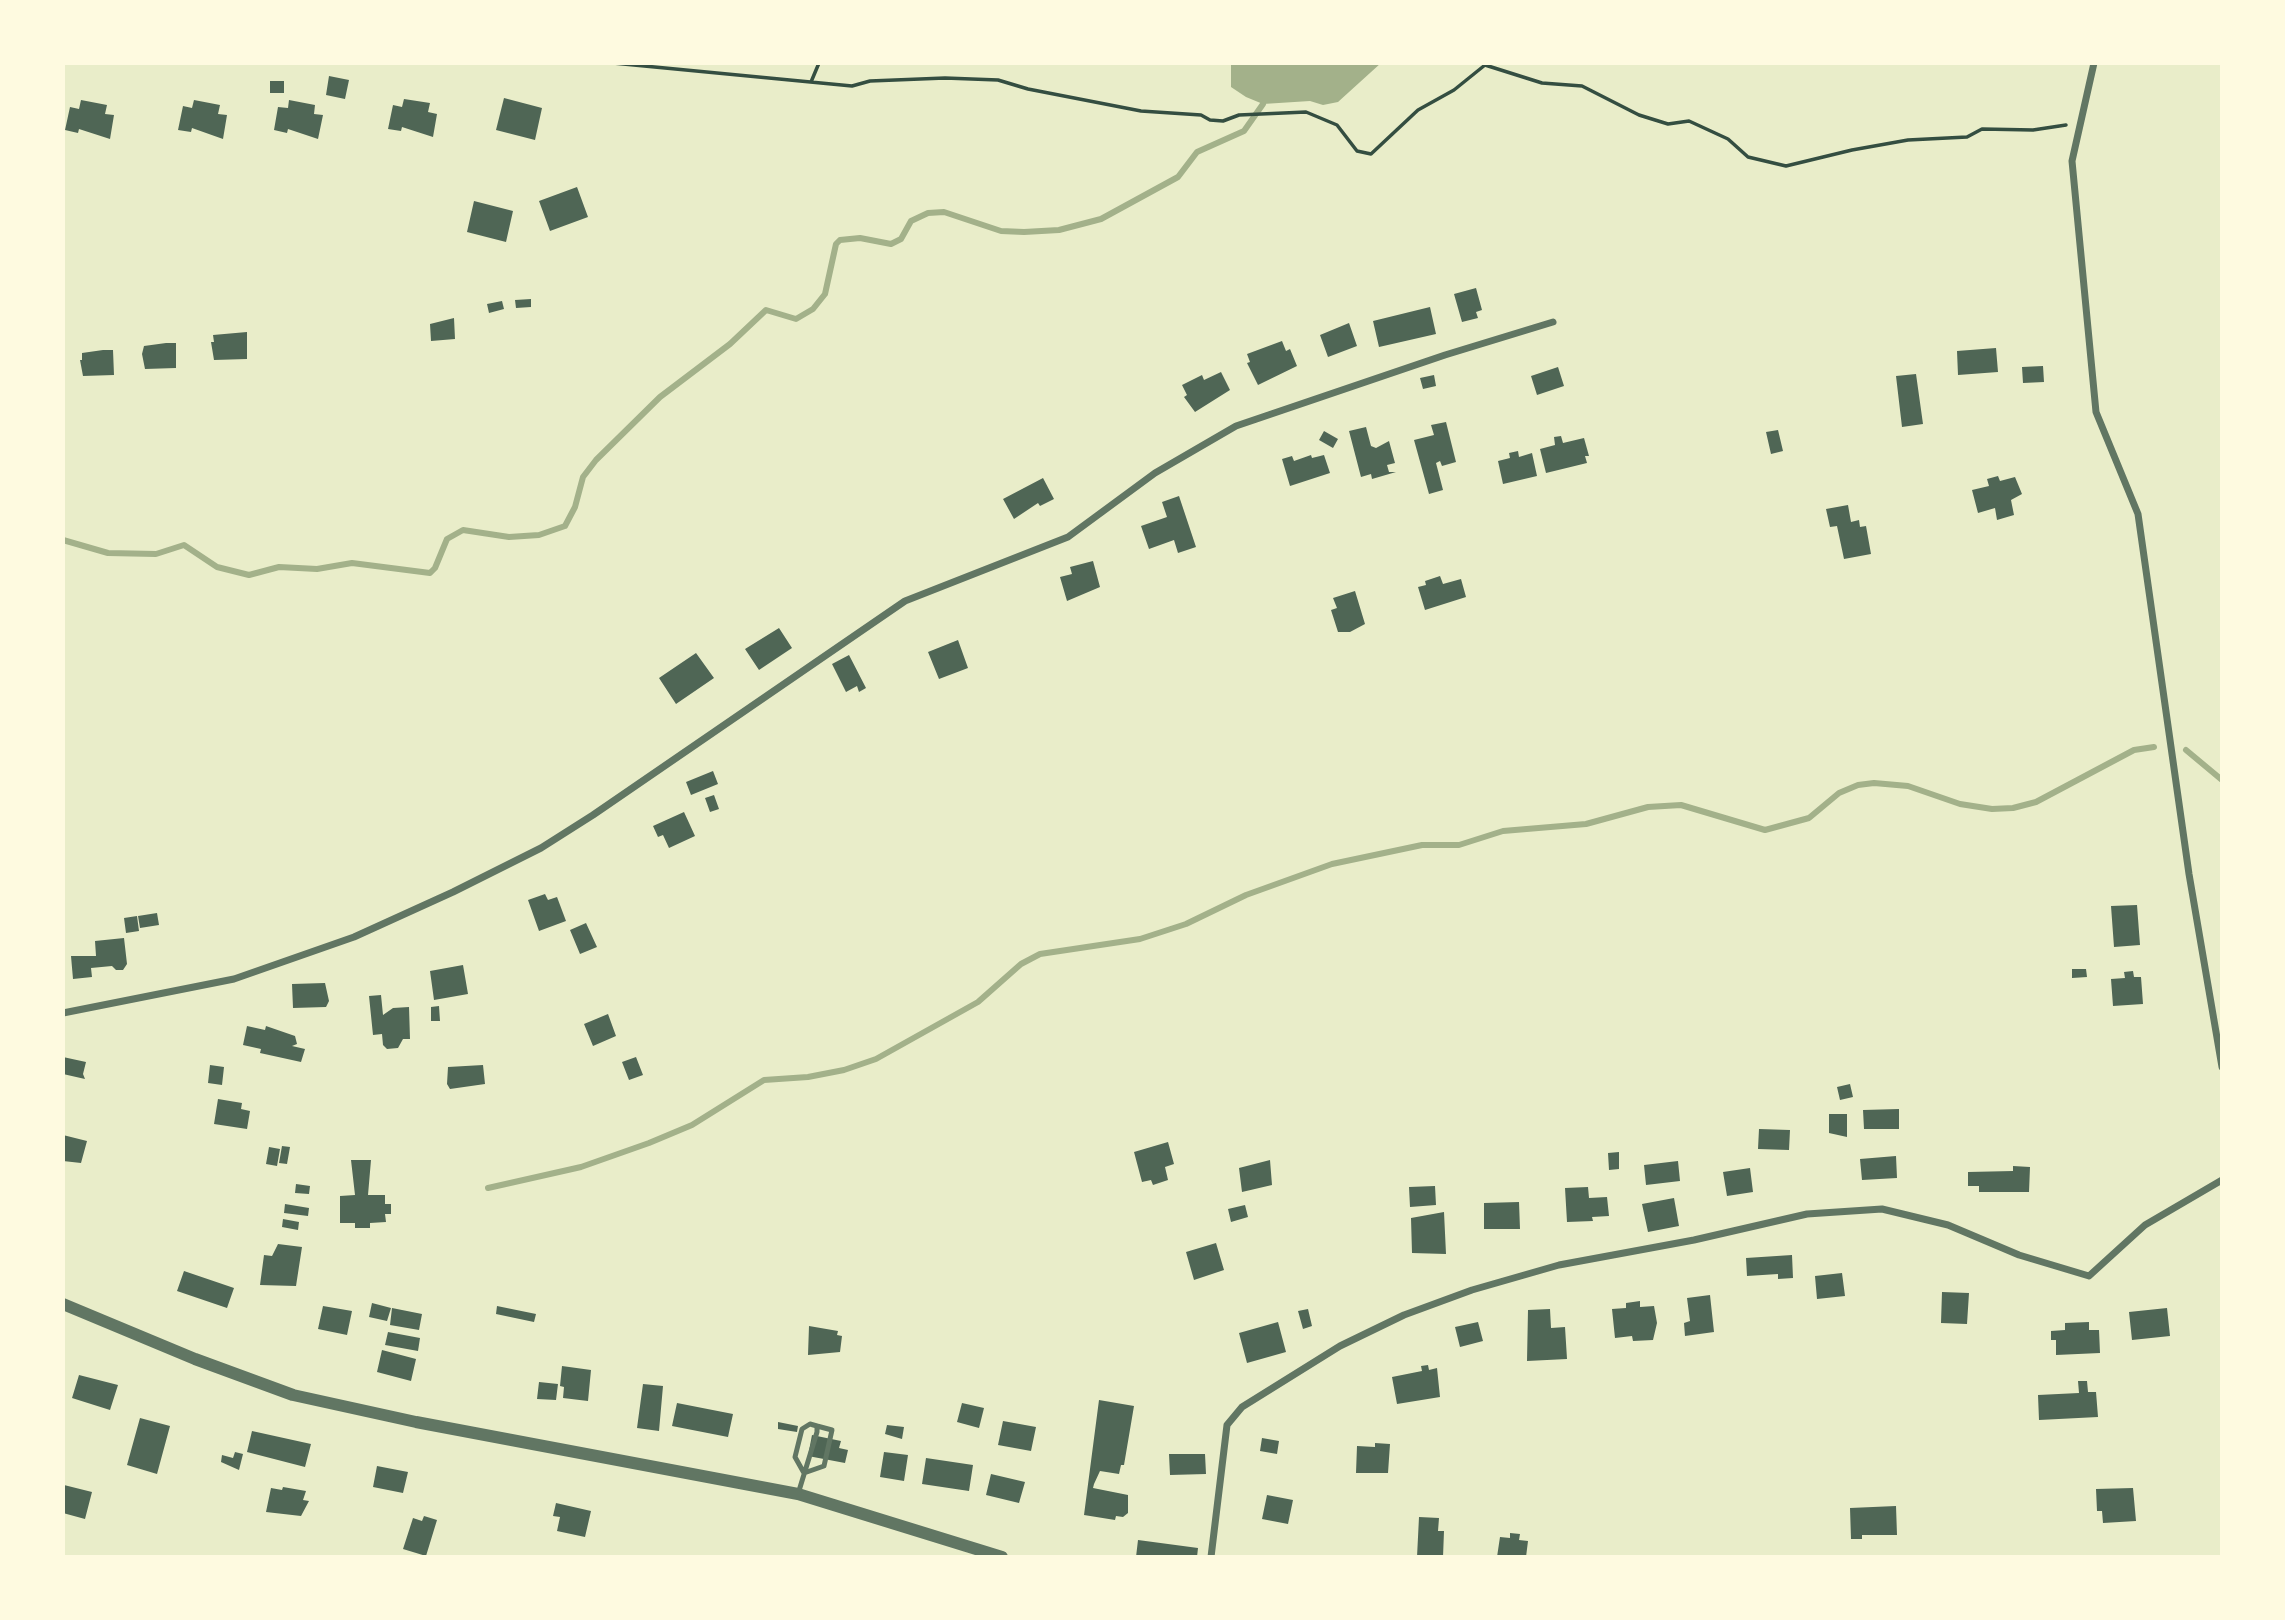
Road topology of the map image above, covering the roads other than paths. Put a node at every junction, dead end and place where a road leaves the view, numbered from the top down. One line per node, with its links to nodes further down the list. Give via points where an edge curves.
1 (2094, 63): 4 (street, via 2072,161 2096,412 2138,514 2189,874)
2 (1553, 322): 3 (street, via 1236,426 1154,473 1069,537 905,601 593,815 541,848 453,892 354,937 234,979)
3 (63, 1013)
4 (2222, 1067)
5 (2222, 1180): 11 (street, via 2145,1225 2089,1276 2019,1255 1948,1225 1882,1209 1807,1213 1559,1265 1404,1315 1340,1346 1242,1407 1227,1425)
6 (63, 1304): 9 (street, via 293,1395)
7 (817, 1426): 8 (lane); 8 (lane, via 802,1429 795,1457); 8 (lane, via 832,1430 824,1466)
8 (804, 1473): 9 (lane)
9 (798, 1494): 10 (street)
10 (1002, 1557)
11 (1211, 1557)

